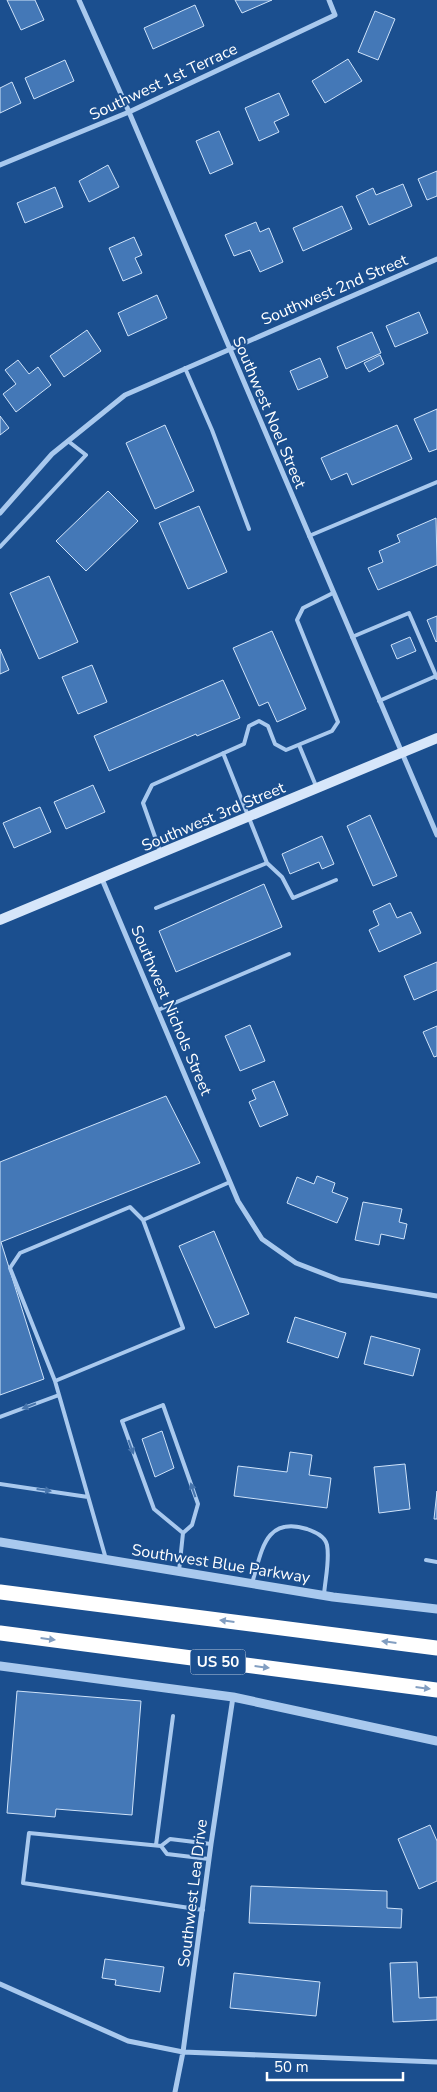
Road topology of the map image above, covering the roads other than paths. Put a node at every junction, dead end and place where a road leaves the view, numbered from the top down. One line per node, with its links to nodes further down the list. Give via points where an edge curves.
1 (79, 0): 3 (street, Southwest Noel Street)
2 (329, 0): 3 (street, Southwest 1st Terrace, via 335,15)
3 (129, 112): 4 (street, Southwest 1st Terrace); 6 (street, Southwest Noel Street)
4 (0, 165)
5 (437, 258): 6 (street, Southwest 2nd Street)
6 (229, 348): 7 (street, Southwest 2nd Street); 12 (street, Southwest Noel Street)
7 (185, 368): 8 (street, Southwest 2nd Street, via 124,395); 11 (lane)
8 (68, 441): 10 (street, Southwest 2nd Street, via 52,454); 13 (lane, via 86,455)
9 (437, 482): 12 (lane)
10 (0, 512)
11 (249, 529)
12 (309, 536): 14 (street, Southwest Noel Street)
13 (0, 547)
14 (333, 593): 15 (street, Southwest Noel Street); 19 (lane, via 303,608 297,620 338,722 332,731)
15 (352, 637): 16 (lane, via 409,612); 17 (street, Southwest Noel Street)
16 (437, 677): 17 (lane)
17 (379, 701): 21 (street, Southwest Noel Street)
18 (437, 738): 21 (main road, Southwest 3rd Street)
19 (299, 744): 20 (lane, via 286,750 275,744 268,726 260,720 249,726 244,744); 22 (lane)
20 (223, 753): 23 (lane); 25 (lane, via 152,785 143,803)
21 (401, 753): 22 (main road, Southwest 3rd Street); 24 (street, Southwest Noel Street)
22 (317, 788): 23 (main road, Southwest 3rd Street)
23 (248, 818): 25 (main road, Southwest 3rd Street); 26 (lane)
24 (437, 835)
25 (161, 854): 27 (main road, Southwest 3rd Street)
26 (267, 862): 28 (lane, via 282,877 293,898); 29 (lane)
27 (102, 878): 30 (main road, Southwest 3rd Street); 32 (street, Southwest Nichols Street)
28 (336, 880)
29 (156, 908)
30 (0, 920)
31 (289, 954): 32 (lane)
32 (158, 1010): 33 (street, Southwest Nichols Street)
33 (230, 1182): 34 (lane); 35 (street, Southwest Nichols Street, via 262,1239 296,1263 340,1280)
34 (144, 1220): 36 (lane, via 184,1328); 36 (lane, via 130,1207 20,1253 10,1268)
35 (437, 1296)
36 (55, 1382): 37 (lane)
37 (59, 1395): 38 (lane, one-way to 38); 40 (lane)
38 (0, 1417)
39 (0, 1484): 40 (lane, one-way to 40)
40 (88, 1496): 43 (lane)
41 (182, 1533): 41 (lane, one-way to 41, via 192,1525 198,1504 163,1405 122,1421 154,1509); 46 (lane)
42 (0, 1542): 43 (street, Southwest Blue Parkway)
43 (106, 1559): 46 (street, Southwest Blue Parkway)
44 (426, 1560): 45 (lane)
45 (437, 1562)
46 (179, 1571): 47 (street, Southwest Blue Parkway)
47 (252, 1584): 49 (street, Southwest Blue Parkway); 49 (lane, via 268,1536 282,1526 291,1525 319,1534 325,1540)
48 (0, 1592): 52 (highway, one-way to 48)
49 (324, 1596): 50 (street, Southwest Blue Parkway)
50 (437, 1609)
51 (0, 1633): 54 (highway, US 50, one-way to 54)
52 (437, 1648)
53 (0, 1666): 55 (street)
54 (437, 1690)
55 (233, 1697): 57 (street); 58 (street, Southwest Lea Drive)
56 (173, 1716): 59 (lane)
57 (437, 1741)
58 (211, 1844): 59 (lane, via 170,1839); 60 (street, Southwest Lea Drive)
59 (158, 1845): 60 (lane, via 168,1854); 61 (lane, via 29,1833 23,1884)
60 (209, 1859): 61 (street, Southwest Lea Drive)
61 (203, 1910): 63 (street, Southwest Lea Drive)
62 (0, 1984): 63 (street, via 128,2041)
63 (183, 2052): 64 (street); 65 (street, Southwest Lea Drive)
64 (437, 2062)
65 (174, 2092)

